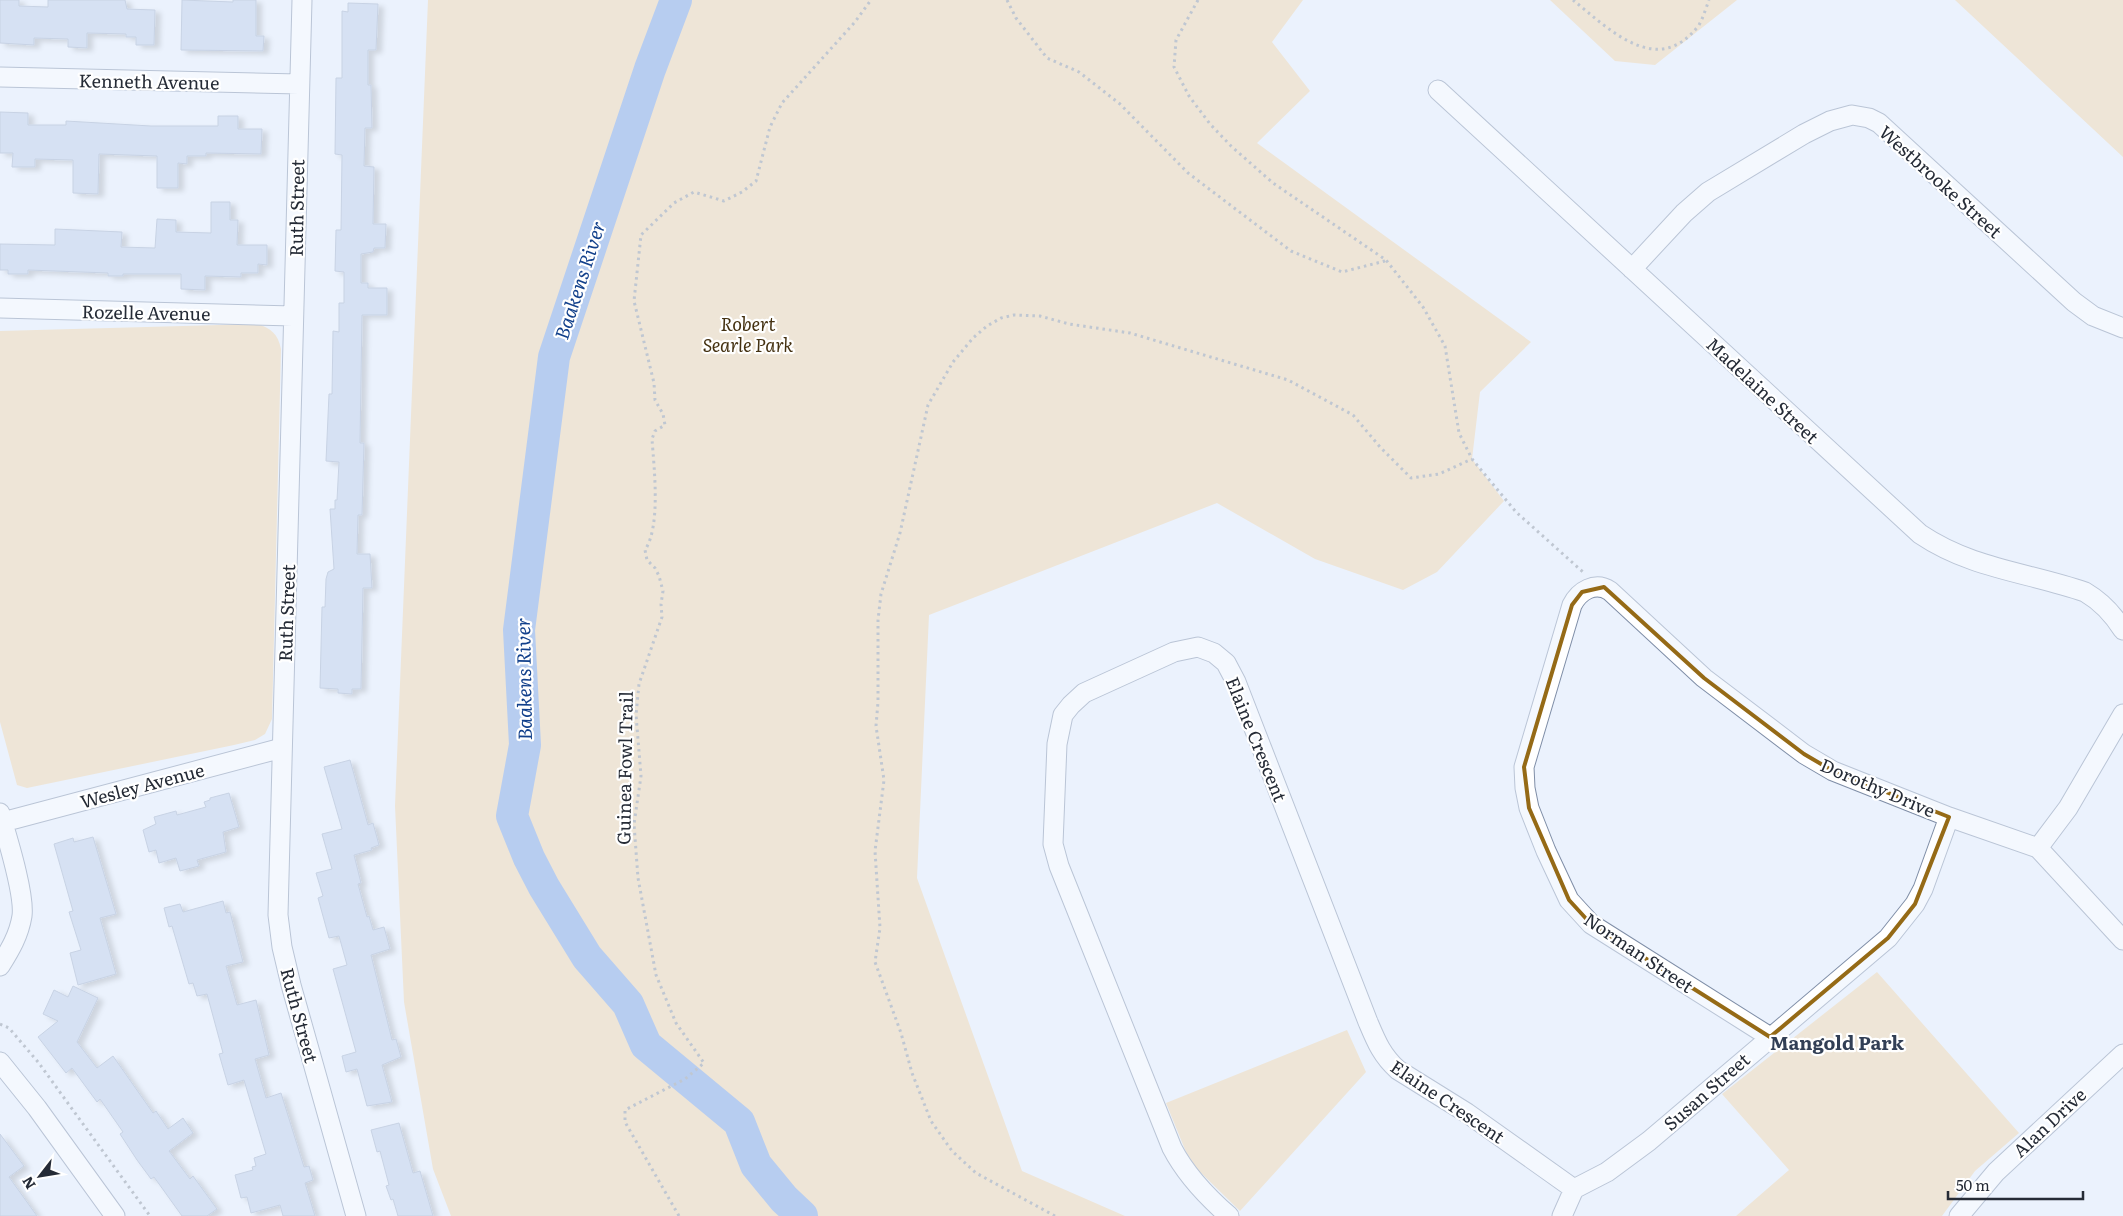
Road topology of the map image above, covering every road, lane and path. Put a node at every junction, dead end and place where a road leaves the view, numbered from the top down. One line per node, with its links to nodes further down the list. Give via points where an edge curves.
1 (302, 0): 8 (street, Ruth Street)
2 (871, 0): 33 (path, Guinea Fowl Trail, via 782,103 770,127 756,181 724,200 694,192 674,203 641,235 634,302 656,400 665,425 655,431 652,439 655,499 650,542 645,550 663,591 662,617 639,684 636,715 641,776 634,824 638,878 656,975 676,1023 704,1063 685,1079 626,1110 625,1122)
3 (1007, 0): 10 (path, via 1016,18 1046,58 1079,72 1120,104 1188,173 1291,251 1342,272)
4 (1198, 0): 10 (path, via 1176,40 1174,67 1189,96 1231,146 1273,183)
5 (1573, 0): 6 (path, via 1626,41 1648,50 1663,50 1682,41 1699,24)
6 (1709, 0)
7 (0, 77): 8 (street, Kenneth Avenue)
8 (299, 84): 13 (street, Ruth Street)
9 (1438, 90): 11 (street, Madelaine Street)
10 (1386, 260): 15 (path, via 1423,307 1445,346 1459,433)
11 (1632, 269): 14 (street, Westbrooke Street, via 1708,192 1804,134 1836,119 1861,115 1879,124 2074,302 2093,316); 17 (street, Madelaine Street, via 1920,534 1950,552 1994,568 2085,592 2111,612)
12 (0, 308): 13 (street, Rozelle Avenue)
13 (293, 316): 19 (street, Ruth Street)
14 (2123, 328)
15 (1472, 459): 16 (path, via 1516,512); 34 (path, via 1439,474 1412,478 1353,415 1288,380 1130,333 1040,316 1014,315 987,326 952,362 928,405 900,533 881,594 878,620 876,726 884,780 875,851 880,928 875,962 912,1073 937,1132 976,1173)
16 (1594, 587): 21 (street, Dorothy Drive, via 1604,587 1704,678 1804,754 1834,771); 26 (street, Norman Street, via 1582,592 1572,606 1524,767 1529,808 1569,900 1592,924)
17 (2123, 630)
18 (2123, 714): 22 (street, via 2068,808)
19 (282, 748): 20 (street, Wesley Avenue); 32 (street, Ruth Street, via 278,915 282,947)
20 (1, 817): 24 (street, via 21,897 22,915 11,950)
21 (1949, 817): 22 (street, Dorothy Drive); 26 (street, Susan Street, via 1923,889 1901,924 1882,944)
22 (2038, 848): 23 (street, Dorothy Drive)
23 (2123, 940)
24 (0, 966)
25 (0, 1024): 31 (path, via 8,1028 38,1062)
26 (1770, 1037): 29 (street, Susan Street, via 1649,1140 1607,1172)
27 (2123, 1054): 37 (street, Alan Drive, via 1996,1172)
28 (0, 1062): 30 (street)
29 (1574, 1189): 35 (street, Elaine Crescent, via 1467,1113 1398,1070 1379,1049 1236,682 1226,663 1214,653 1198,647 1174,652 1084,693 1071,704 1063,715 1057,744 1053,844 1172,1148 1183,1168); 36 (street)
30 (116, 1216)
31 (150, 1216)
32 (356, 1216)
33 (679, 1216)
34 (1055, 1216)
35 (1229, 1216)
36 (1562, 1216)
37 (1959, 1216)

